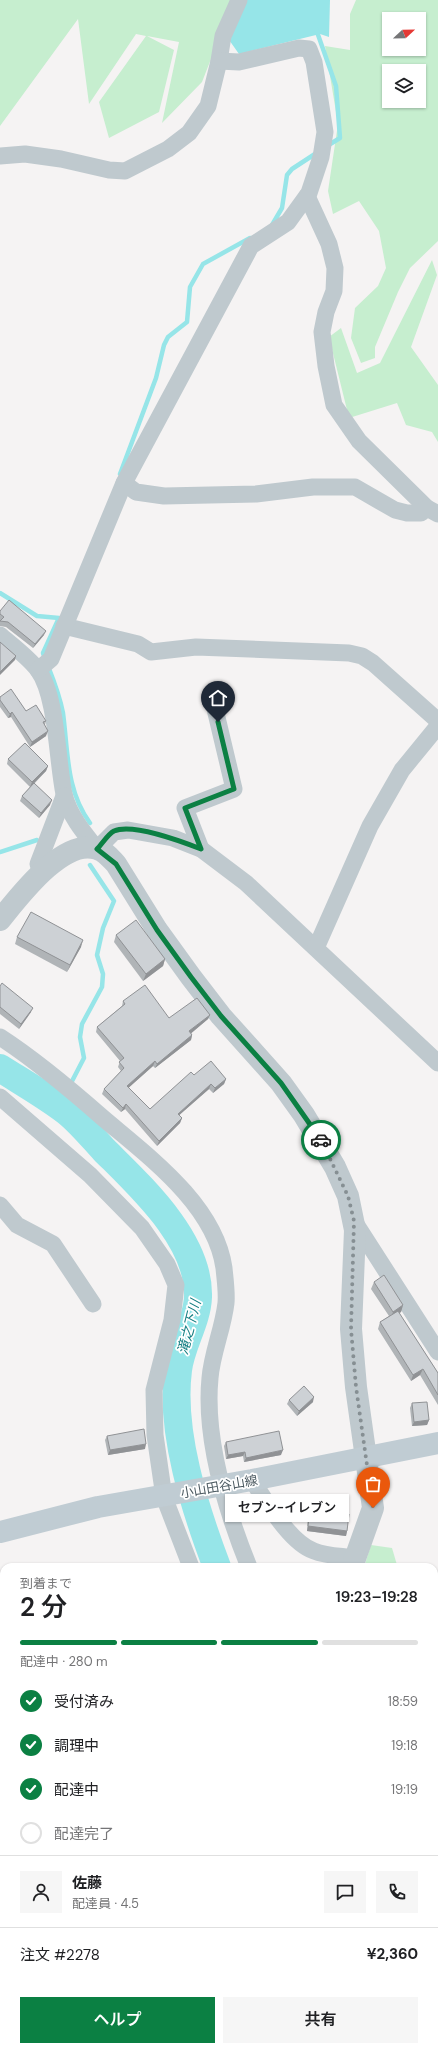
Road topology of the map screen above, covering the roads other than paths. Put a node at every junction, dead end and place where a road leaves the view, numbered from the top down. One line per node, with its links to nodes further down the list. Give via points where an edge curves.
1 (239, 0): 2 (street, via 223,36)
2 (219, 61): 3 (street, via 208,106 189,133 168,149 125,171 25,154); 4 (street, via 238,62 299,48 309,49 314,62 325,132 321,157)
3 (0, 156)
4 (306, 196): 5 (street, via 288,222 251,246); 6 (street, via 329,244 335,268 334,291 322,332 334,405 359,441)
5 (124, 483): 6 (street, via 136,492 164,496 256,494 313,487 355,487 395,510 407,513); 7 (street)
6 (433, 511)
7 (64, 626): 9 (street); 11 (street, via 138,644 151,652 196,647 349,653 362,656)
8 (0, 635): 9 (street)
9 (44, 665): 13 (street)
10 (215, 709): 15 (street, via 234,789 185,808)
11 (438, 722)
12 (438, 726): 18 (street, via 402,770 370,826)
13 (64, 796): 14 (street, via 80,827); 16 (street, via 38,864)
14 (97, 849): 15 (street, via 114,832 128,830 173,838); 16 (street, via 74,851); 23 (street, via 116,864 157,930 191,977 221,1016 281,1083 304,1115 335,1167 348,1196)
15 (201, 849): 18 (street, via 246,883)
16 (41, 872): 17 (street)
17 (0, 920)
18 (316, 948): 20 (street)
19 (0, 1038): 29 (street, via 44,1067 162,1168 211,1230 220,1251 226,1303 210,1377 211,1433)
20 (438, 1063)
21 (0, 1097): 30 (street, via 90,1175 142,1228 167,1264 176,1284 172,1320 154,1390 155,1435)
22 (0, 1205): 24 (street, via 17,1225 53,1244)
23 (354, 1221): 25 (street); 27 (street, via 351,1329 356,1387)
24 (93, 1304)
25 (438, 1352)
26 (438, 1443): 27 (main road, 小山田谷山線)
27 (367, 1459): 28 (main road, 小山田谷山線); 34 (street, via 373,1508)
28 (252, 1480): 29 (main road, 小山田谷山線); 34 (street, via 280,1523 302,1545)
29 (218, 1486): 30 (main road, 小山田谷山線); 33 (street)
30 (167, 1496): 31 (main road, 小山田谷山線, via 98,1507); 32 (street)
31 (0, 1532)
32 (190, 1563)
33 (247, 1563)
34 (353, 1563)

